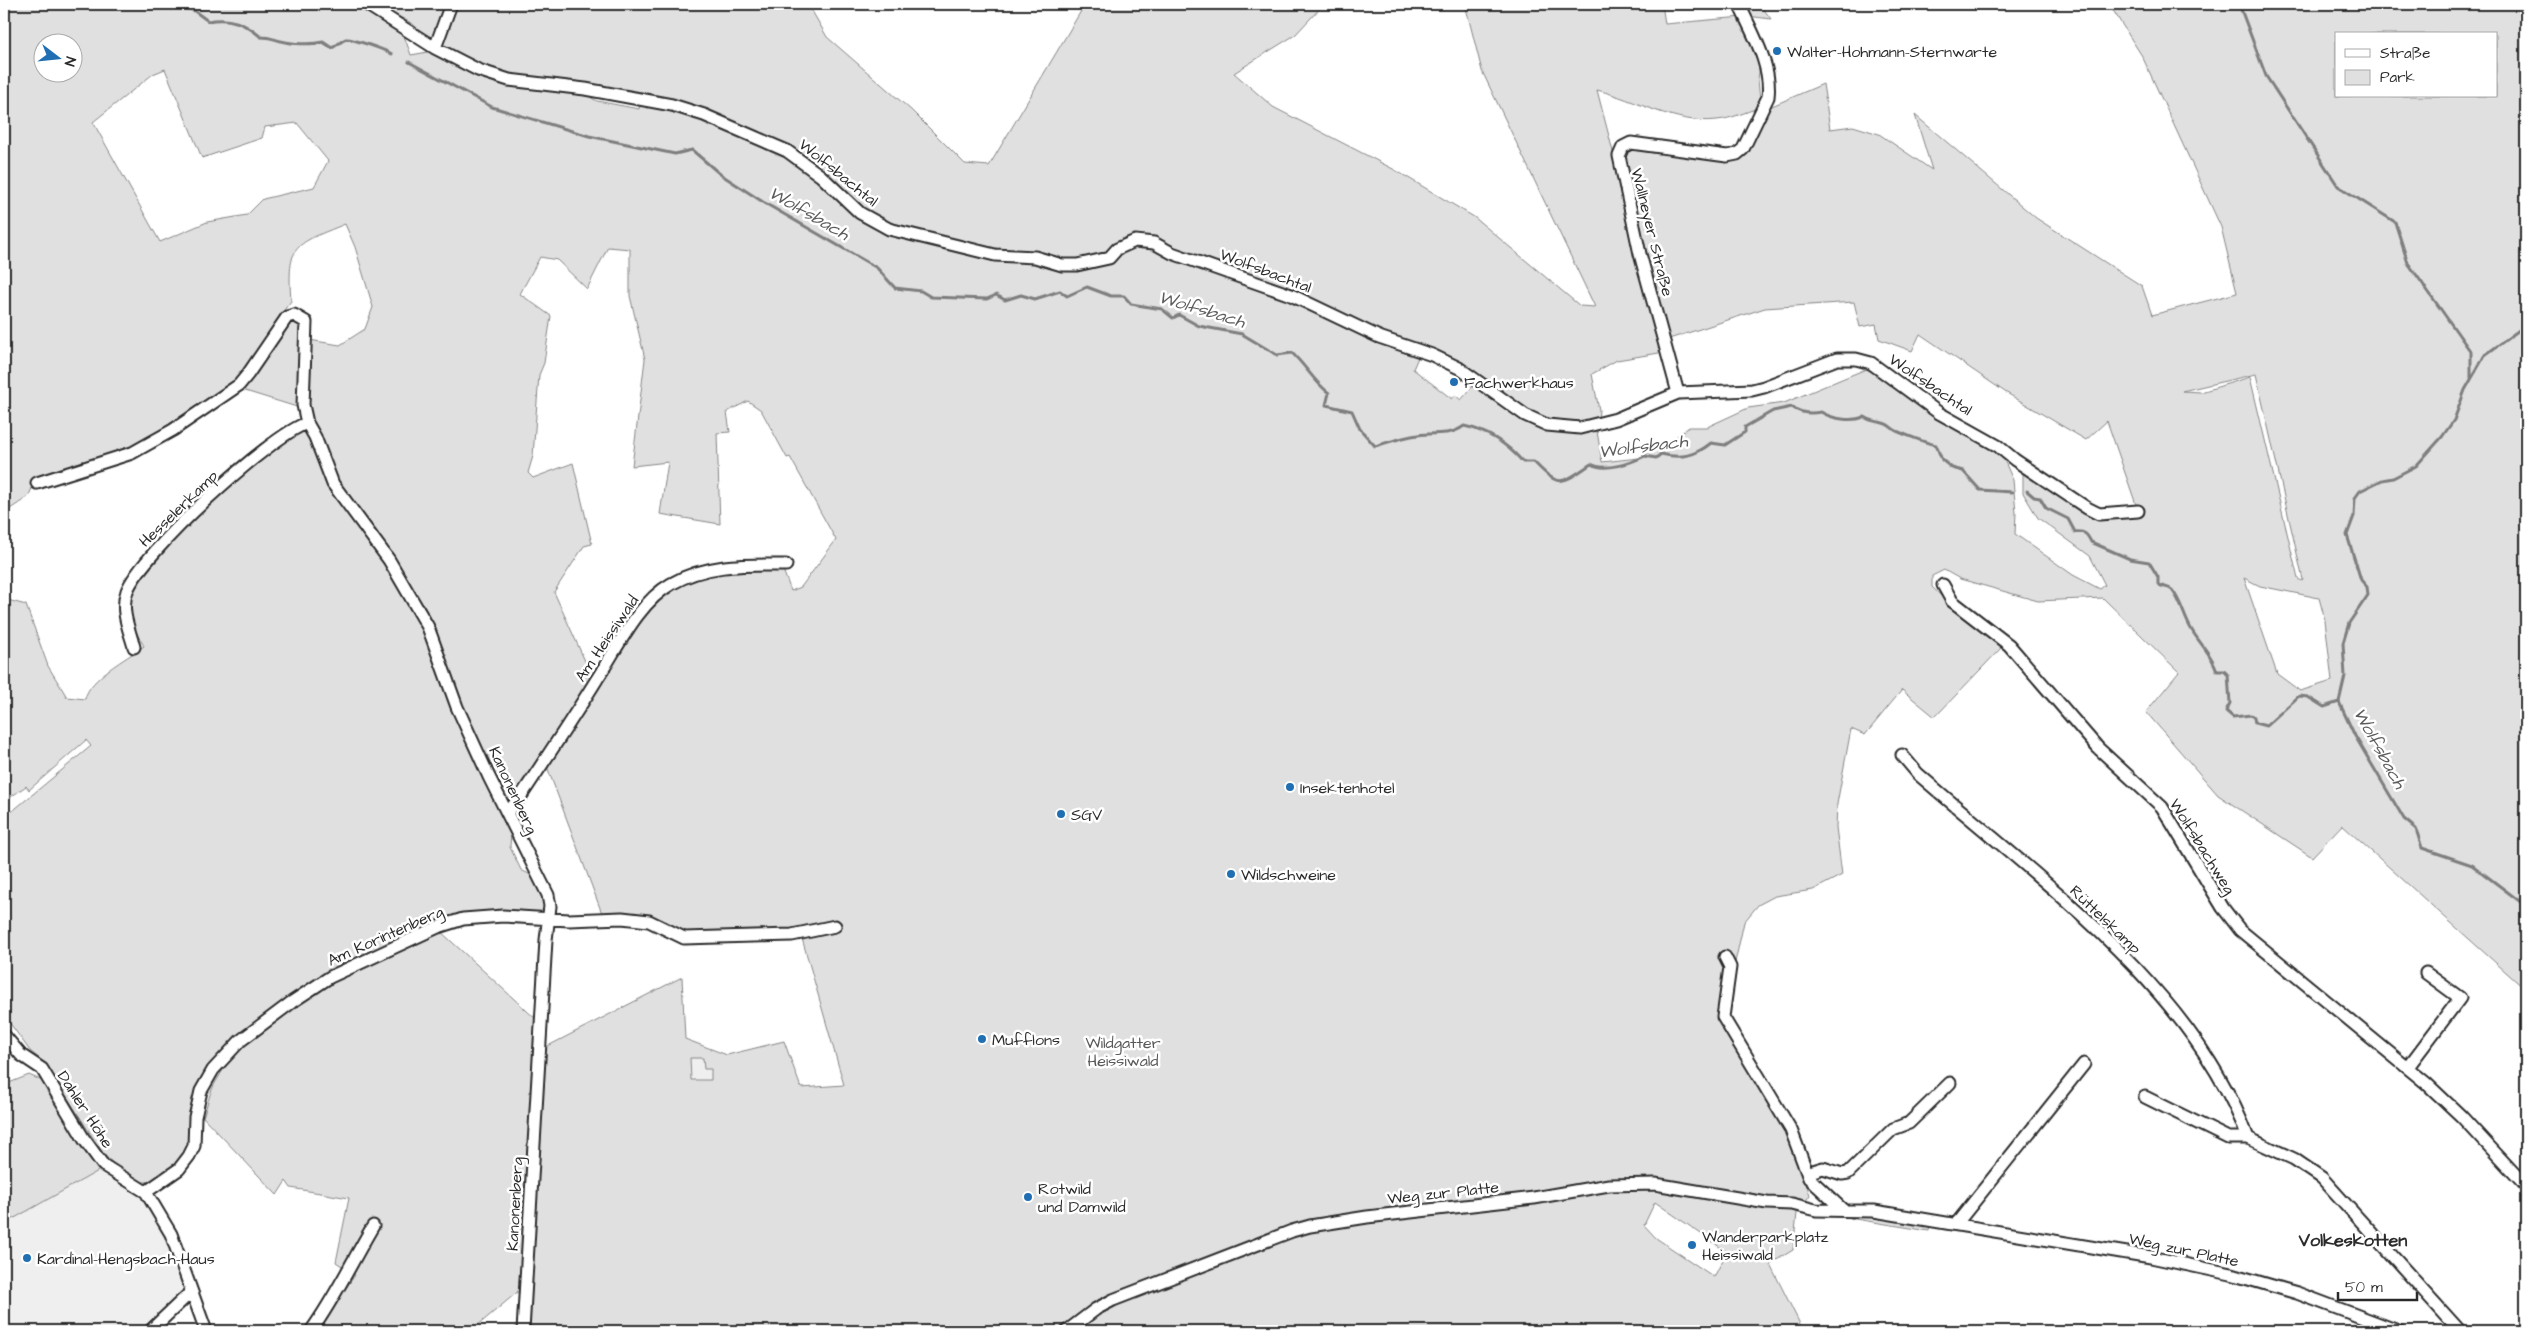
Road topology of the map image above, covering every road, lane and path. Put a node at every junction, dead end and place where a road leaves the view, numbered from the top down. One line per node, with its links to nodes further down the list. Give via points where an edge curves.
1 (366, 4): 4 (street, Wolfsbachtal)
2 (451, 4): 4 (street)
3 (1740, 4): 5 (street, Wallneyer Straße, via 1764,61 1769,88 1768,97 1743,149 1727,156 1631,143 1619,156 1640,254)
4 (435, 48): 5 (street, Wolfsbachtal, via 478,70 510,80 663,103 704,115 787,151 821,176 860,213 889,228 995,254 1035,257 1062,265 1109,258 1117,249 1134,241 1154,243 1172,254 1290,295 1379,337 1432,355 1459,368 1525,415 1547,425 1580,428 1616,419)
5 (1678, 393): 8 (street, Wolfsbachtal, via 1752,390 1837,359 1856,359 1885,372 1939,413 1998,446 2087,508 2100,514)
6 (307, 423): 7 (street, Kanonenberg, via 303,405 306,322 294,315 287,317 239,384 188,420 132,453); 11 (street, Hesselerkamp, via 295,427 241,471 174,531 139,569 127,592 124,615); 13 (street, Kanonenberg, via 333,484 364,523 422,615 457,707)
7 (37, 483)
8 (2138, 512)
9 (786, 565): 13 (street, Am Heissiwald, via 726,565 691,574 670,584 651,600 625,634)
10 (1942, 585): 20 (street, Wolfsbachweg, via 1952,601 2009,646 2098,748 2162,807 2223,908 2240,930)
11 (134, 647)
12 (1902, 755): 23 (street, Rüttelskamp, via 1918,774 2090,921 2181,1020 2208,1058)
13 (508, 812): 14 (street, Kanonenberg, via 548,895)
14 (550, 918): 15 (street, Am Korintenberg, via 649,921 684,938 792,935); 26 (street, Am Korintenberg, via 503,916 438,927 330,977 299,997 240,1041 213,1070 198,1103 194,1146 189,1156 179,1169); 34 (street, Kanonenberg, via 546,940)
15 (835, 926)
16 (1725, 957): 24 (street, via 1730,967 1723,1017 1791,1130)
17 (2426, 973): 20 (street, via 2460,998)
18 (4, 1035): 26 (street, Dahler Höhe, via 21,1055 42,1069 103,1165)
19 (2084, 1064): 28 (street)
20 (2408, 1067): 25 (street, Wolfsbachweg, via 2461,1116)
21 (1950, 1083): 24 (street, via 1909,1123 1893,1129 1848,1173 1822,1168)
22 (2145, 1097): 23 (street, via 2228,1138)
23 (2248, 1138): 37 (street, via 2294,1158 2322,1178)
24 (1809, 1178): 27 (street)
25 (2526, 1186)
26 (146, 1192): 30 (street, Dahler Höhe, via 171,1234)
27 (1843, 1210): 28 (street, Weg zur Platte, via 1874,1210); 35 (street, Weg zur Platte, via 1816,1210 1655,1184 1628,1184 1494,1204 1342,1220 1292,1231 1113,1300)
28 (1958, 1223): 36 (street, Weg zur Platte, via 2231,1274 2297,1293)
29 (373, 1226): 33 (street, via 347,1269 338,1292)
30 (191, 1292): 31 (street); 32 (street, Dahler Höhe)
31 (150, 1331)
32 (206, 1331)
33 (311, 1331)
34 (523, 1331)
35 (1067, 1331)
36 (2398, 1331)
37 (2460, 1331)

